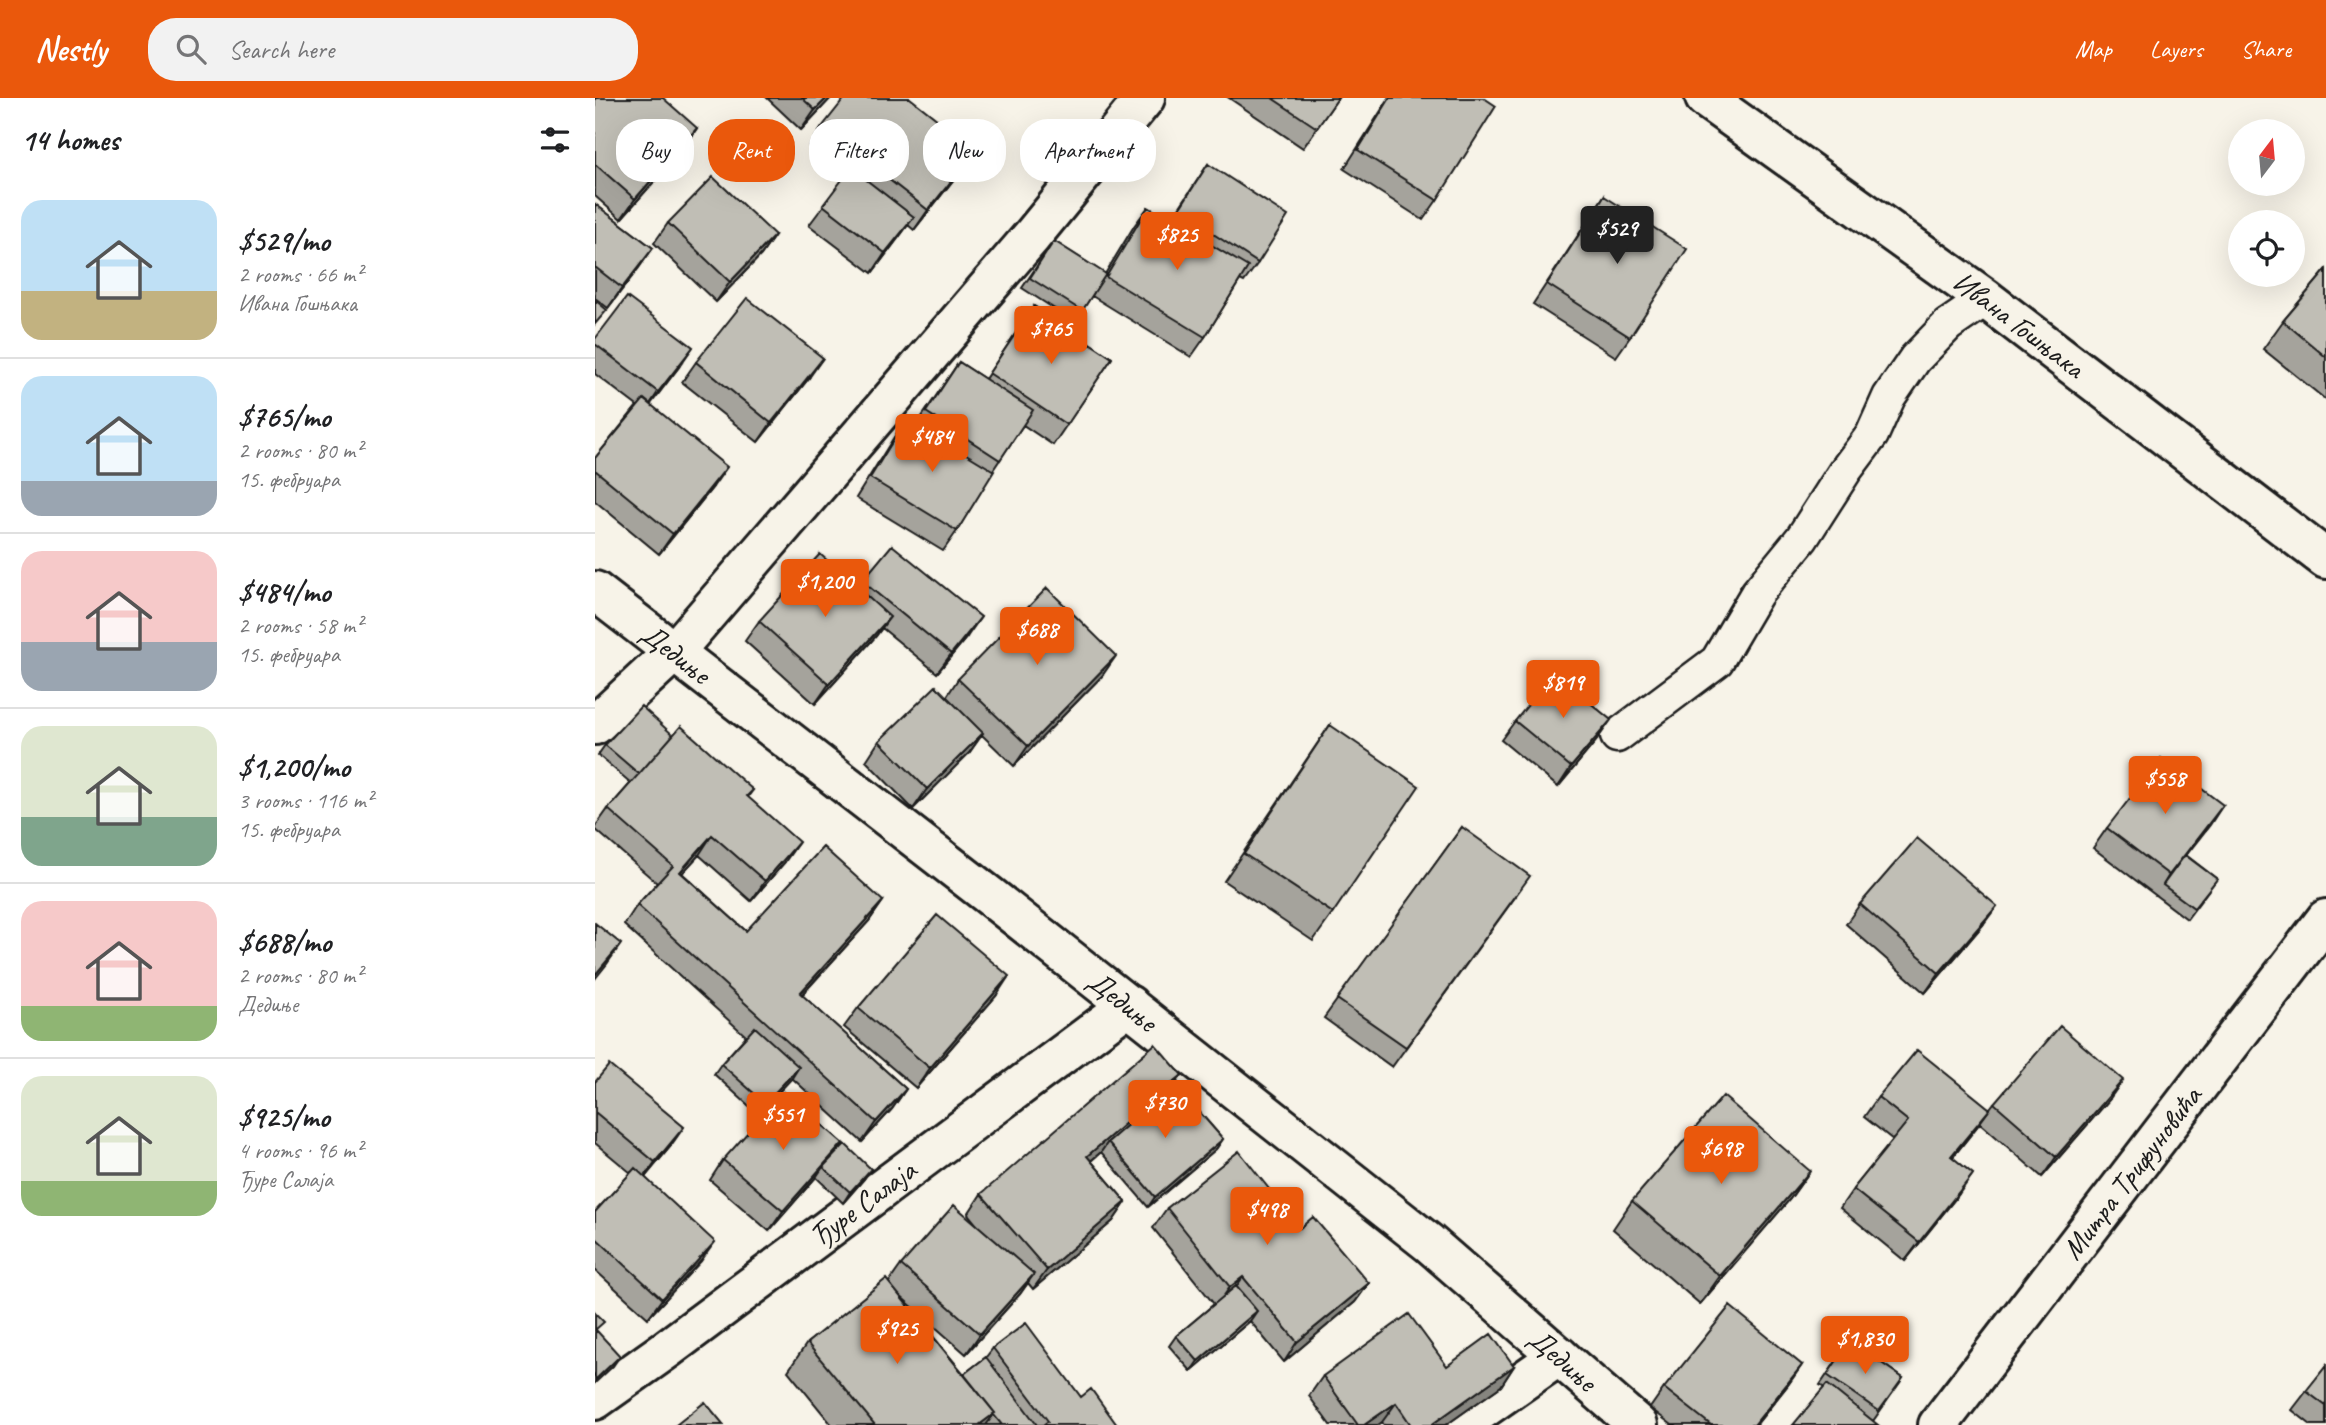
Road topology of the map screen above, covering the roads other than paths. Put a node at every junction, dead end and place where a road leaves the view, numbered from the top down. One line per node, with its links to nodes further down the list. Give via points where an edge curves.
1 (1145, 98): 6 (street)
2 (1705, 98): 3 (street, Ивана Гошњака)
3 (1986, 299): 4 (street, Ивана Гошњака); 8 (lane, via 1948,325 1915,359 1889,397 1872,435 1802,538 1758,593 1717,661)
4 (2326, 559)
5 (595, 592): 6 (street, Дедиње)
6 (674, 652): 7 (street); 10 (street, Дедиње)
7 (595, 725)
8 (1617, 736)
9 (2326, 919): 15 (street, Митра Трифуновића)
10 (1129, 1005): 11 (street, Дедиње, via 1429,1243); 12 (street, Ђуре Салаја)
11 (1559, 1356): 13 (street); 14 (street, Дедиње)
12 (595, 1400)
13 (1460, 1425)
14 (1637, 1425)
15 (1938, 1425)

